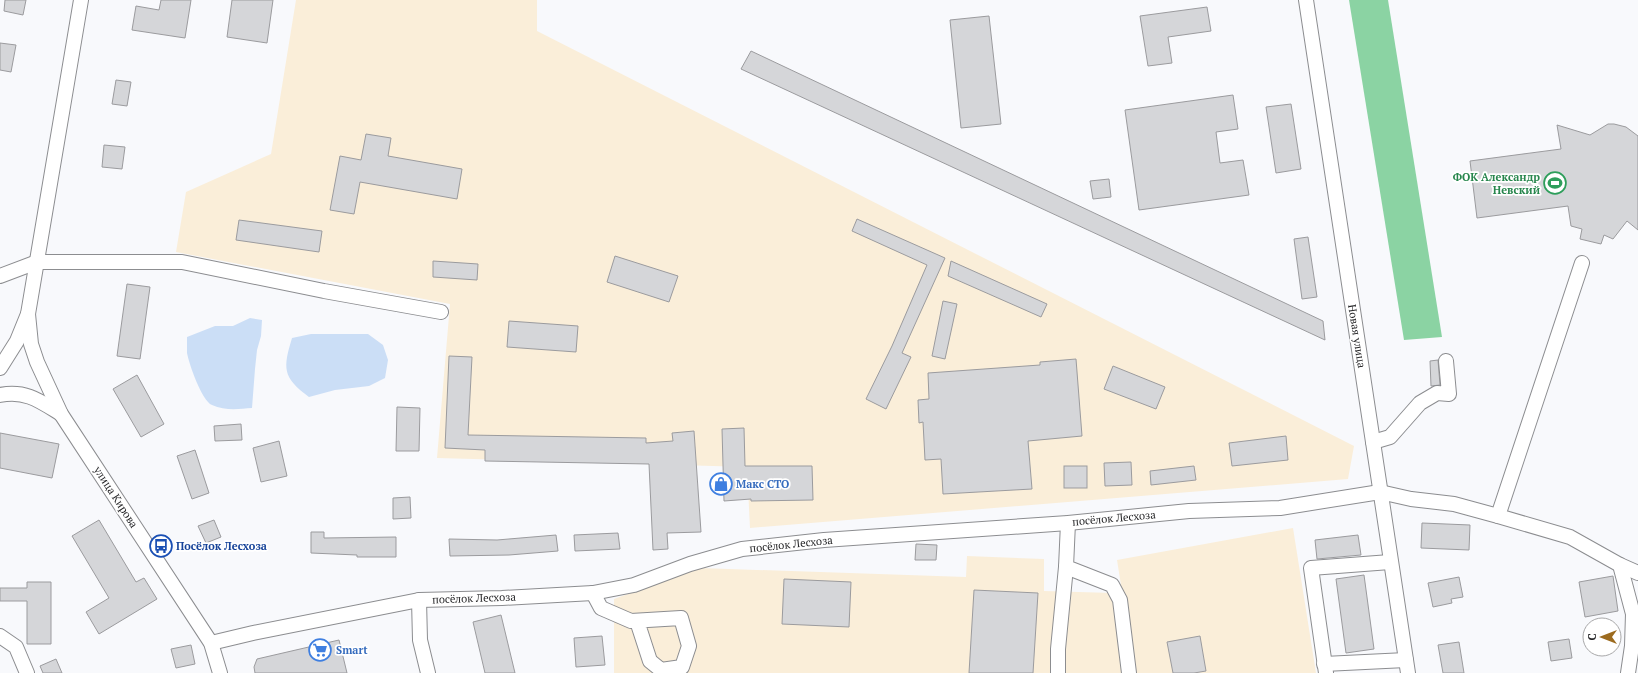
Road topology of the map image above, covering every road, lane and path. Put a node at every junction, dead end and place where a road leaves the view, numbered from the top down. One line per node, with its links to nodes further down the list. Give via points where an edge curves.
1 (81, 0): 3 (street)
2 (1306, 0): 12 (street, Новая улица)
3 (37, 262): 5 (street); 6 (street, via 182,262); 7 (street)
4 (1582, 263): 14 (street)
5 (0, 276)
6 (441, 312)
7 (28, 314): 9 (street, via 17,341); 11 (street, улица Кирова, via 37,362)
8 (1446, 361): 12 (street, via 1449,394 1437,393 1420,403 1390,437)
9 (0, 368)
10 (0, 395): 11 (street, via 12,393 33,397)
11 (61, 414): 25 (street, улица Кирова)
12 (1373, 442): 13 (street, Новая улица)
13 (1380, 492): 14 (street, via 1454,504); 15 (street, посёлок Лесхоза, via 1280,508 1189,511); 16 (street, Новая улица)
14 (1498, 516): 17 (street, via 1570,538)
15 (1068, 522): 18 (street); 20 (street, посёлок Лесхоза, via 824,540 742,549 690,564 634,585)
16 (1390, 562): 26 (street, Новая улица); 27 (street, via 1311,568)
17 (1620, 565): 19 (street); 23 (street)
18 (1066, 567): 31 (street); 32 (street, via 1112,585 1120,600)
19 (1638, 573)
20 (594, 593): 21 (street, посёлок Лесхоза); 22 (street, via 601,608 631,621)
21 (419, 600): 25 (street, посёлок Лесхоза); 30 (street, via 420,640)
22 (637, 621)
23 (1635, 625): 33 (street)
24 (0, 636): 28 (street, via 16,648)
25 (211, 643): 29 (street, улица Кирова)
26 (1407, 666): 27 (street)
27 (1325, 669)
28 (27, 673)
29 (220, 673)
30 (428, 673)
31 (1058, 673)
32 (1129, 673)
33 (1628, 673)

